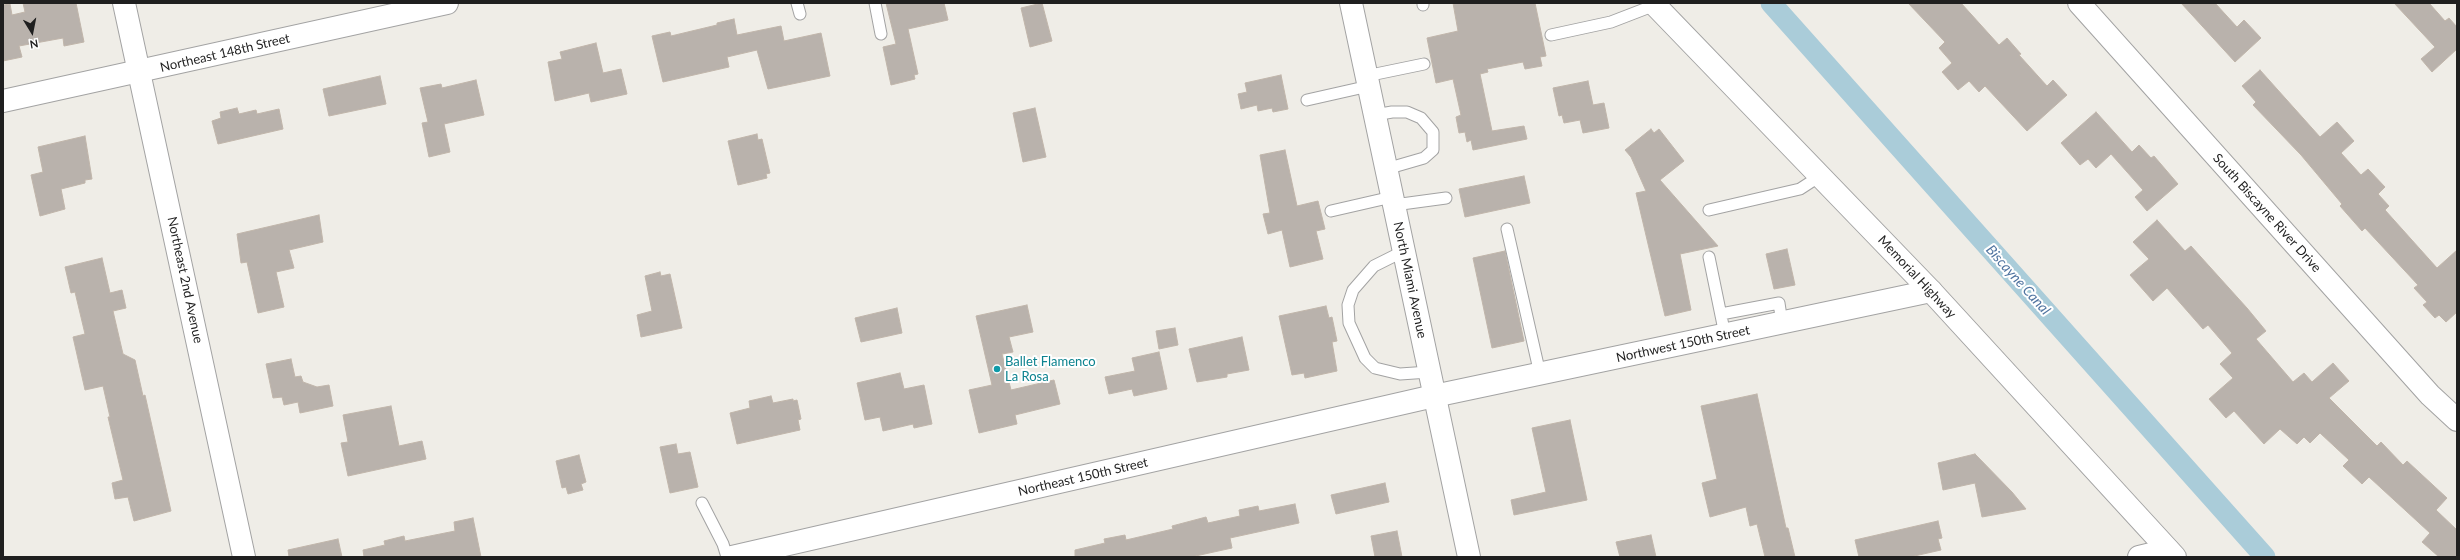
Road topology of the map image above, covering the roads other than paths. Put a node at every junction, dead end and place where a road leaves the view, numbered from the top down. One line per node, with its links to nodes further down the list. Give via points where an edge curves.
1 (124, 3): 12 (street, Northeast 2nd Avenue)
2 (447, 3): 12 (street, Northeast 148th Street)
3 (797, 3): 8 (lane)
4 (875, 3): 9 (lane)
5 (1351, 3): 13 (street, North Miami Avenue)
6 (2079, 3): 31 (street, South Biscayne River Drive, via 2430,395)
7 (1654, 4): 10 (lane, via 1611,22); 18 (street, Memorial Highway)
8 (800, 14)
9 (881, 34)
10 (1551, 35)
11 (1424, 64): 13 (lane)
12 (140, 72): 15 (street, Northeast 148th Street); 34 (street, Northeast 2nd Avenue)
13 (1368, 81): 14 (lane); 16 (street, North Miami Avenue)
14 (1307, 100)
15 (3, 101)
16 (1375, 115): 17 (street, North Miami Avenue); 17 (lane, via 1407,112 1421,118 1433,132 1433,150 1424,158)
17 (1386, 169): 20 (street, North Miami Avenue)
18 (1820, 176): 21 (lane, via 1800,189); 26 (street, Memorial Highway)
19 (1446, 198): 20 (lane)
20 (1393, 201): 22 (lane); 24 (street, North Miami Avenue)
21 (1709, 210)
22 (1331, 211)
23 (1507, 229): 29 (lane)
24 (1404, 251): 28 (street, North Miami Avenue); 28 (lane, via 1374,266 1353,290 1348,304 1349,323 1365,358 1375,368 1400,374)
25 (1709, 257): 27 (lane)
26 (1931, 291): 27 (street, Northwest 150th Street, via 1782,323); 33 (street, Memorial Highway)
27 (1723, 324): 29 (street, Northwest 150th Street)
28 (1429, 372): 30 (street, North Miami Avenue)
29 (1540, 374): 30 (street, Northwest 150th Street)
30 (1434, 396): 36 (street, Northeast 150th Street); 37 (street, North Miami Avenue)
31 (2457, 420)
32 (702, 503): 35 (lane)
33 (2172, 554): 38 (street)
34 (244, 557)
35 (727, 557)
36 (732, 557)
37 (1469, 557)
38 (2139, 557)

